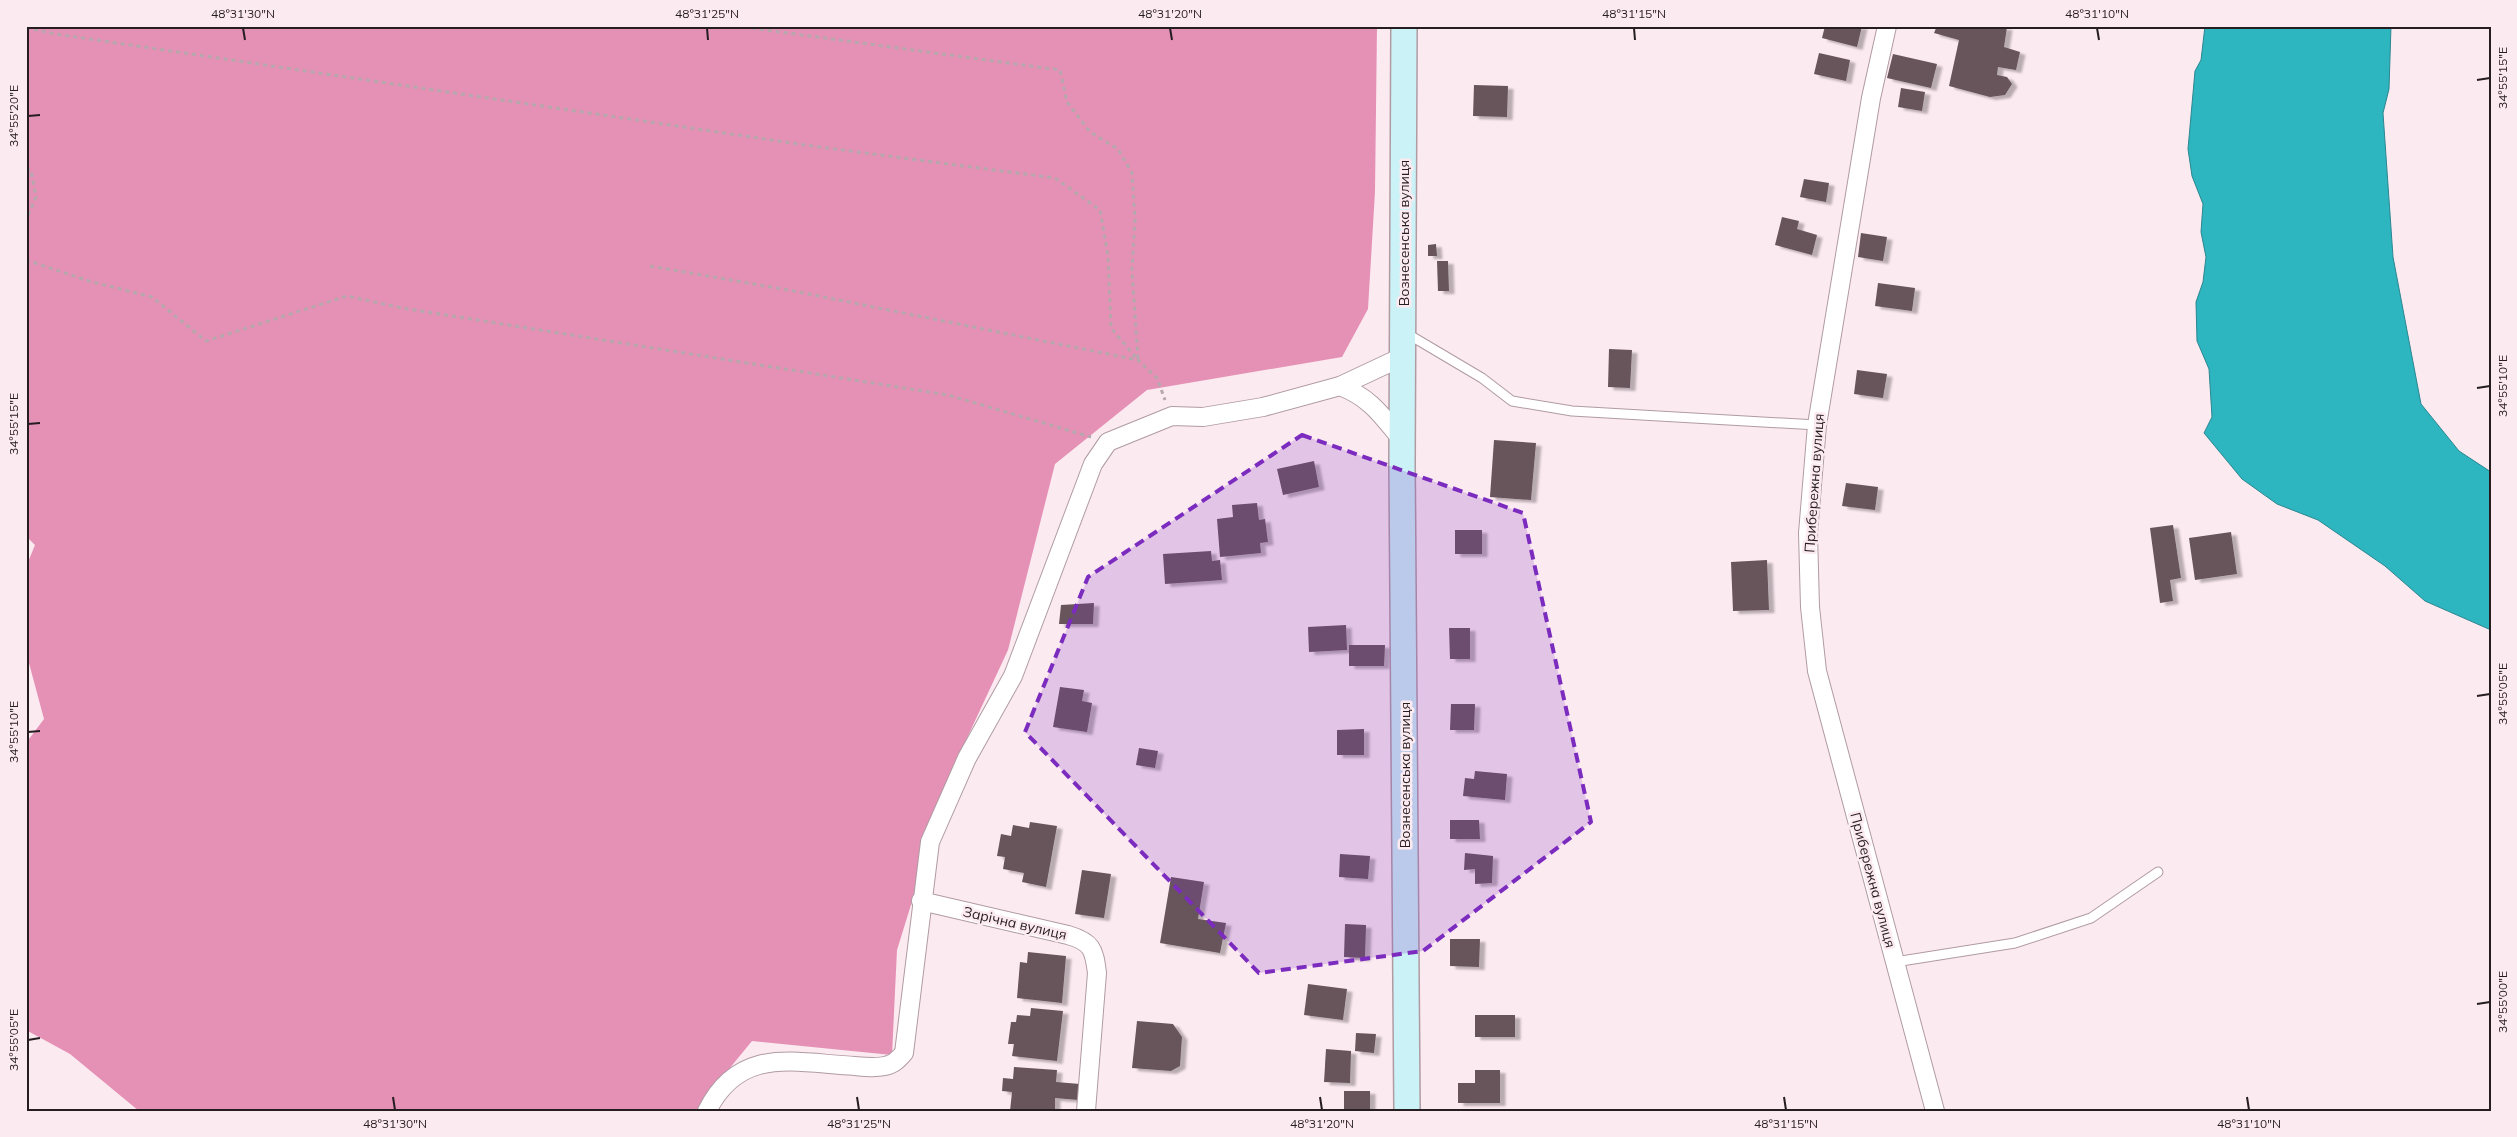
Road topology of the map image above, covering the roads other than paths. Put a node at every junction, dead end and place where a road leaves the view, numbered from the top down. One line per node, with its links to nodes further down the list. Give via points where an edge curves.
1 (1404, 26): 3 (main road, Вознесенська вулиця)
2 (1887, 26): 6 (street, Прибережна вулиця)
3 (1404, 332): 4 (main road, Вознесенська вулиця); 6 (lane, via 1482,378 1512,401 1572,411)
4 (1404, 356): 5 (street); 7 (main road, Вознесенська вулиця)
5 (1340, 386): 7 (street, via 1370,402); 9 (street, via 1262,407 1203,417 1172,416 1108,442 1093,464 1013,676 967,758 930,842)
6 (1817, 425): 10 (street, Прибережна вулиця, via 1808,533 1810,607 1817,671)
7 (1402, 440): 13 (main road, Вознесенська вулиця)
8 (2158, 872): 10 (lane, via 2091,918 2015,943)
9 (922, 901): 11 (street, via 904,1053 898,1059 892,1064 874,1067 771,1061 753,1065 732,1078 712,1100); 12 (street, Зарічна вулиця, via 1082,939 1094,951 1098,973)
10 (1895, 962): 14 (street, Прибережна вулиця)
11 (707, 1111)
12 (1086, 1111)
13 (1407, 1111)
14 (1935, 1111)

